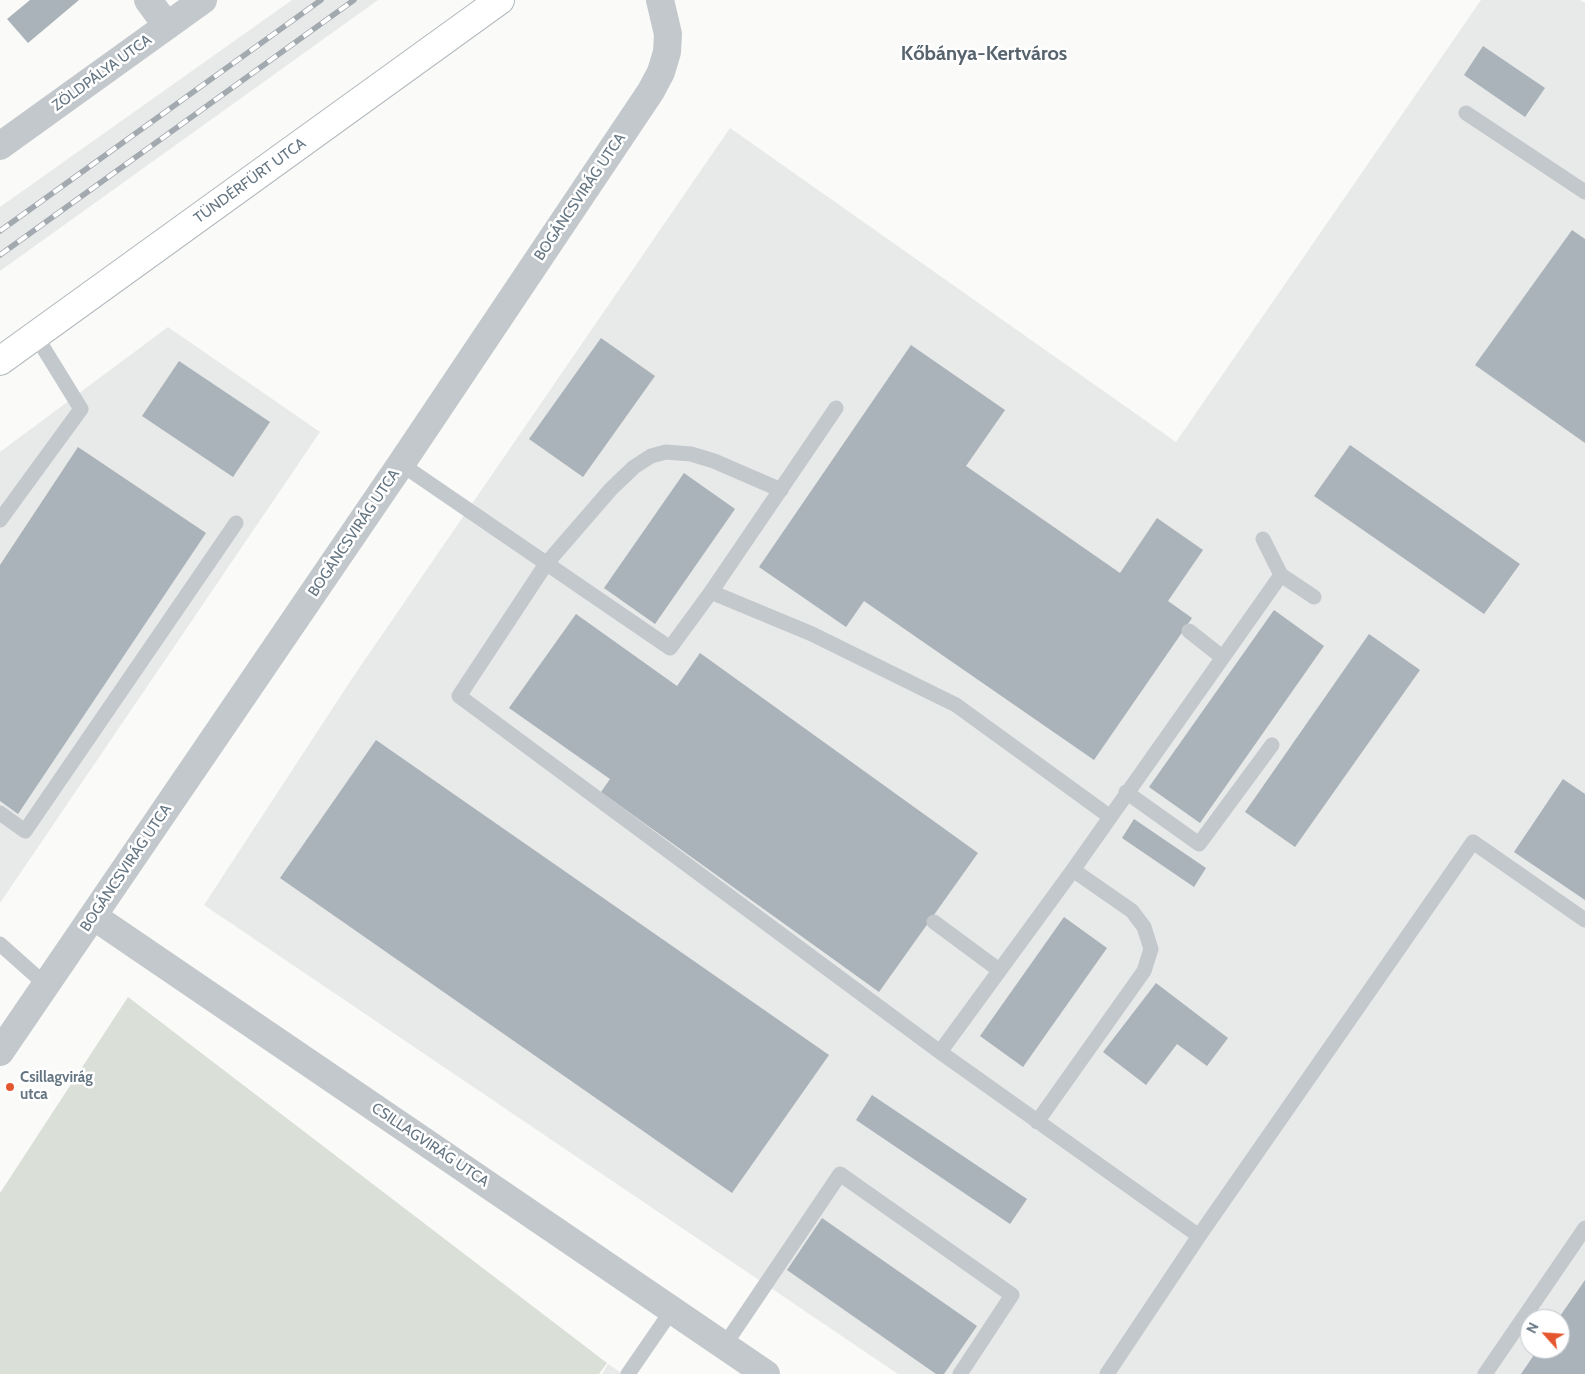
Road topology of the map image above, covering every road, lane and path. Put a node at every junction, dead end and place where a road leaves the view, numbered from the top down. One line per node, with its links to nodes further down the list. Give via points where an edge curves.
1 (148, 0): 5 (street)
2 (203, 0): 5 (street, ZÖLDPÁLYA UTCA)
3 (500, 0): 9 (street, TÜNDÉRFÜRT UTCA)
4 (660, 0): 12 (street, BOGÁNCSVIRÁG UTCA, via 668,34 667,52 651,91)
5 (167, 26): 7 (street, ZÖLDPÁLYA UTCA)
6 (1466, 113): 8 (lane)
7 (0, 146)
8 (1585, 192)
9 (36, 336): 10 (street, TÜNDÉRFÜRT UTCA); 14 (lane, via 81,409)
10 (0, 361)
11 (836, 408): 13 (lane)
12 (400, 464): 17 (lane); 28 (street, BOGÁNCSVIRÁG UTCA)
13 (781, 490): 17 (lane, via 691,454 672,451 651,456 611,489); 19 (lane)
14 (0, 520)
15 (236, 523): 25 (lane, via 26,830)
16 (1263, 538): 18 (lane)
17 (546, 564): 19 (lane, via 670,648); 35 (lane, via 459,696)
18 (1280, 575): 20 (lane); 22 (lane)
19 (711, 592): 26 (lane, via 812,634 956,705)
20 (1314, 597)
21 (1189, 631): 22 (lane)
22 (1222, 657): 24 (lane)
23 (1272, 745): 24 (lane, via 1199,844)
24 (1126, 792): 26 (lane)
25 (0, 814)
26 (1109, 816): 27 (lane)
27 (1073, 870): 32 (lane); 36 (lane, via 1132,911 1144,927 1151,949 1144,972)
28 (93, 916): 33 (street, BOGÁNCSVIRÁG UTCA); 39 (street, CSILLAGVIRÁG UTCA)
29 (1585, 920): 38 (lane, via 1473,842)
30 (934, 922): 32 (lane)
31 (0, 944): 33 (lane)
32 (999, 970): 35 (lane)
33 (46, 985): 34 (street, BOGÁNCSVIRÁG UTCA)
34 (0, 1052)
35 (940, 1052): 36 (lane)
36 (1037, 1122): 38 (lane)
37 (1585, 1228): 45 (lane)
38 (1200, 1236): 44 (lane)
39 (672, 1310): 40 (street, CSILLAGVIRÁG UTCA); 41 (lane)
40 (724, 1346): 42 (street, CSILLAGVIRÁG UTCA); 43 (lane, via 840,1174 1012,1295)
41 (628, 1374)
42 (766, 1374)
43 (960, 1374)
44 (1107, 1374)
45 (1485, 1374)

